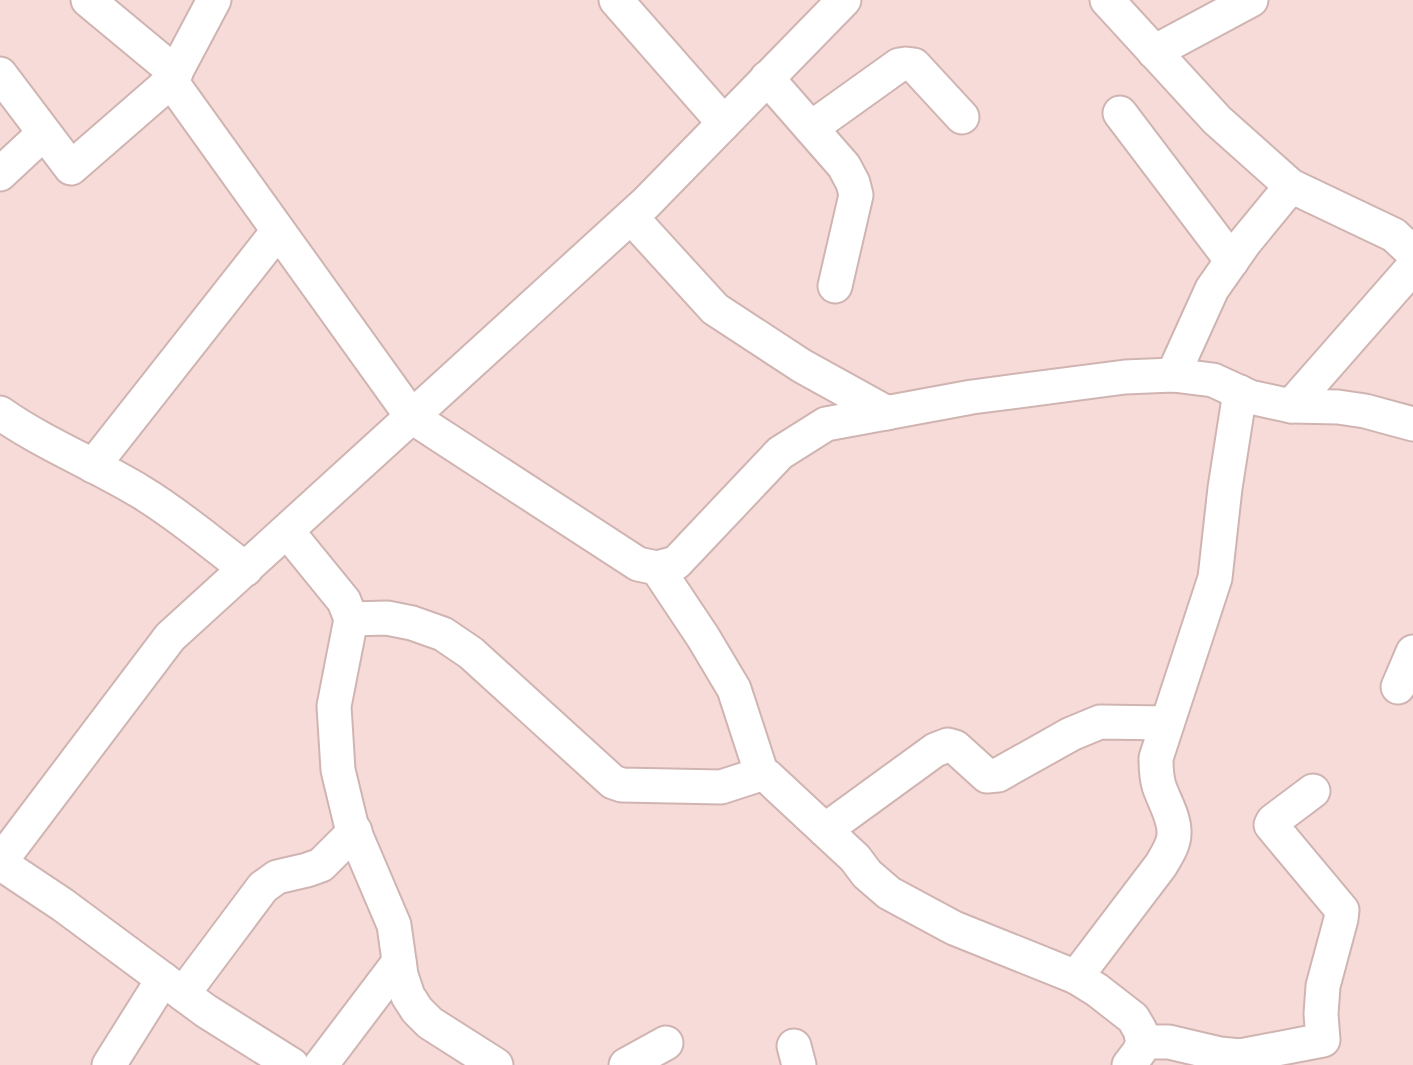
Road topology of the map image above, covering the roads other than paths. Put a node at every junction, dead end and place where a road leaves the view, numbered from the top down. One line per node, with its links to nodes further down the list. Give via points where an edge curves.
1 (88, 0): 9 (street)
2 (214, 0): 9 (street)
3 (617, 0): 13 (street)
4 (844, 0): 10 (street)
5 (1107, 0): 7 (street)
6 (1251, 0): 7 (street)
7 (1154, 52): 17 (street, via 1217,120)
8 (0, 74): 15 (street)
9 (173, 77): 15 (street, via 71,167); 19 (street)
10 (767, 78): 13 (street); 14 (street)
11 (1120, 113): 21 (street)
12 (962, 117): 14 (street, via 914,65 906,64)
13 (724, 123): 18 (street)
14 (811, 128): 23 (street, via 844,166 856,195)
15 (44, 133): 16 (street)
16 (0, 174)
17 (1291, 187): 20 (street); 21 (street)
18 (631, 217): 28 (street, via 715,309 802,366); 29 (street)
19 (278, 231): 29 (street); 31 (street)
20 (1407, 236)
21 (1232, 261): 24 (street, via 1212,289)
22 (1413, 267): 26 (street)
23 (835, 286)
24 (1173, 375): 25 (street, via 1213,380); 28 (street, via 972,397)
25 (1240, 392): 26 (street); 38 (street, via 1215,578)
26 (1291, 406): 30 (street, via 1338,407)
27 (0, 413): 31 (street)
28 (887, 413): 33 (street, via 827,424 780,453 676,563)
29 (412, 417): 32 (street); 33 (street, via 638,565)
30 (1413, 424)
31 (93, 466): 34 (street, via 174,514)
32 (287, 531): 34 (street); 35 (street, via 344,601)
33 (657, 568): 39 (street, via 733,689)
34 (246, 569): 43 (street, via 170,637)
35 (351, 619): 39 (street, via 387,618 443,634 471,653 613,782 721,787); 42 (street, via 334,706 338,771)
36 (1413, 652): 37 (street)
37 (1398, 687)
38 (1167, 723): 41 (street, via 1100,722 998,775 987,776 948,745); 45 (street, via 1156,774 1174,834 1170,850)
39 (762, 775): 41 (street)
40 (1313, 790): 49 (street, via 1271,825 1342,911 1323,986)
41 (825, 830): 45 (street, via 889,893 954,928)
42 (355, 831): 44 (street, via 394,925); 46 (street, via 321,864 276,877 263,887)
43 (0, 862): 46 (street)
44 (399, 962): 52 (street); 53 (street, via 408,996 417,1010)
45 (1076, 978): 48 (street, via 1133,1017 1140,1030)
46 (173, 987): 50 (street); 51 (street)
47 (666, 1043): 54 (street)
48 (1136, 1053): 49 (street, via 1169,1042 1240,1056)
49 (1326, 1053)
50 (109, 1065)
51 (292, 1065)
52 (321, 1065)
53 (496, 1065)
54 (626, 1065)

